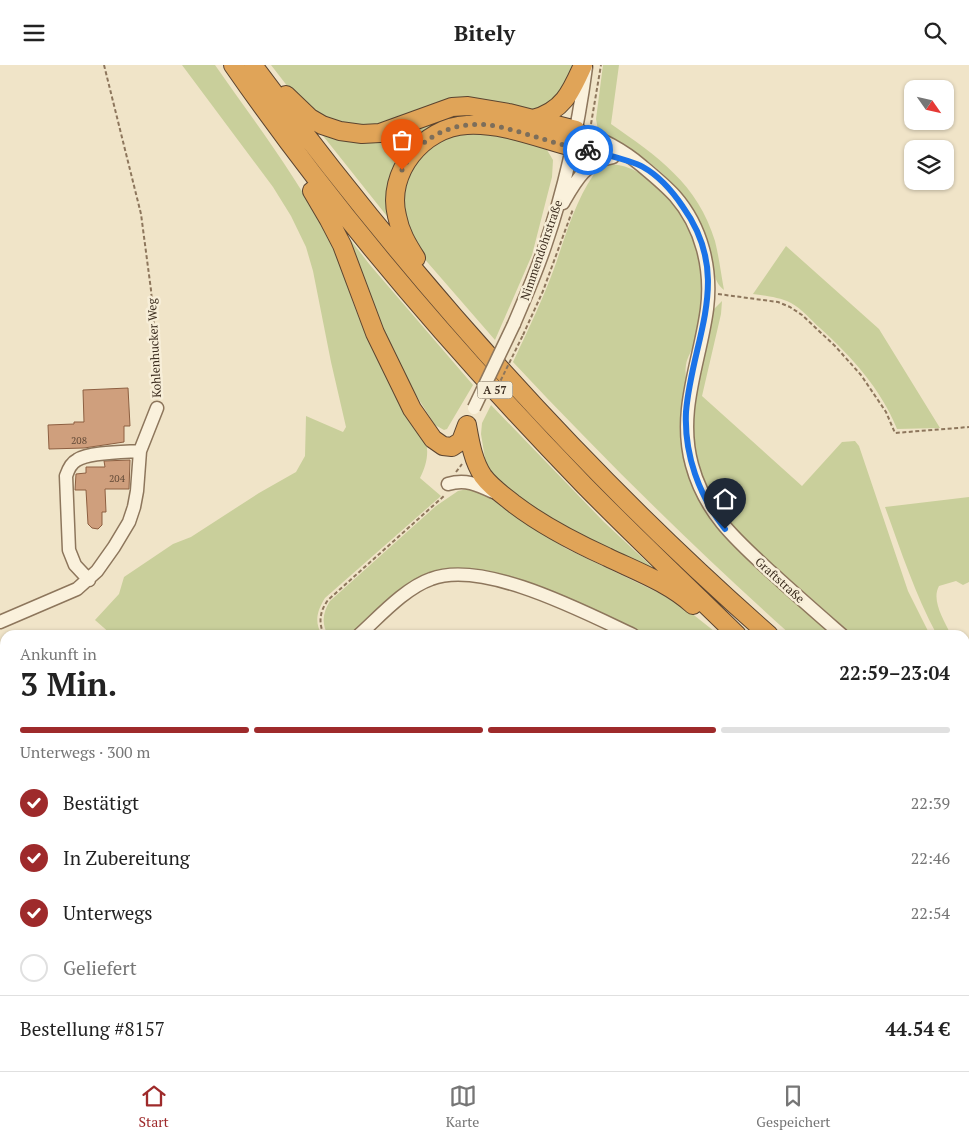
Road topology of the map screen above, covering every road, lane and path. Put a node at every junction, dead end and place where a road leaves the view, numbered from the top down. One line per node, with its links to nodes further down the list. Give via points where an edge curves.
1 (104, 65): 15 (path, Kohlenhucker Weg, via 141,214 159,386)
2 (232, 65): 6 (highway, A 57)
3 (254, 65): 5 (highway, via 310,118 340,131 380,133 437,111 468,106); 12 (highway, A 57, via 370,216)
4 (585, 65): 5 (highway, via 564,102 545,116); 7 (street, Nimmendohrstraße)
5 (533, 119): 7 (highway)
6 (274, 125): 16 (highway, via 329,220 375,333 424,428 438,444 452,447 460,441); 27 (highway, A 57, via 354,227 509,405 585,486)
7 (574, 138): 8 (street, Graftstraße); 9 (street, Graftstraße, via 595,137); 10 (street, Nimmendohrstraße); 12 (highway, via 488,125 466,125 432,136 409,157 398,181 396,215 404,240)
8 (613, 157): 9 (street, Graftstraße); 10 (street, via 598,161 584,171)
9 (642, 166): 11 (street, Graftstraße, via 676,197 695,226 708,266)
10 (552, 221): 16 (street, Nimmendohrstraße, bridge, via 514,324)
11 (708, 293): 17 (path, via 778,302 802,315 836,346 861,375 886,412 895,433); 29 (street, Graftstraße, via 686,412 688,448 700,488 718,520 738,542)
12 (448, 309): 28 (highway, A 57, via 599,472)
13 (524, 335): 14 (path, bridge)
14 (492, 399)
15 (157, 408): 18 (street, Kohlenhucker Weg)
16 (467, 425): 20 (highway, via 471,446 484,477)
17 (969, 427)
18 (140, 451): 21 (street, Kohlenhucker Weg, via 137,491 129,522); 21 (street, via 77,460 66,476 69,550 75,565)
19 (447, 489): 20 (street, via 468,481); 23 (path, via 328,599 321,612)
20 (507, 499): 26 (highway, via 562,536 669,587)
21 (89, 579): 22 (street, Kohlenhucker Weg, via 77,589)
22 (0, 622)
23 (323, 630)
24 (365, 630): 25 (street, via 421,583 442,575 458,574 519,586)
25 (620, 630)
26 (725, 630)
27 (733, 630)
28 (764, 630)
29 (836, 630)

